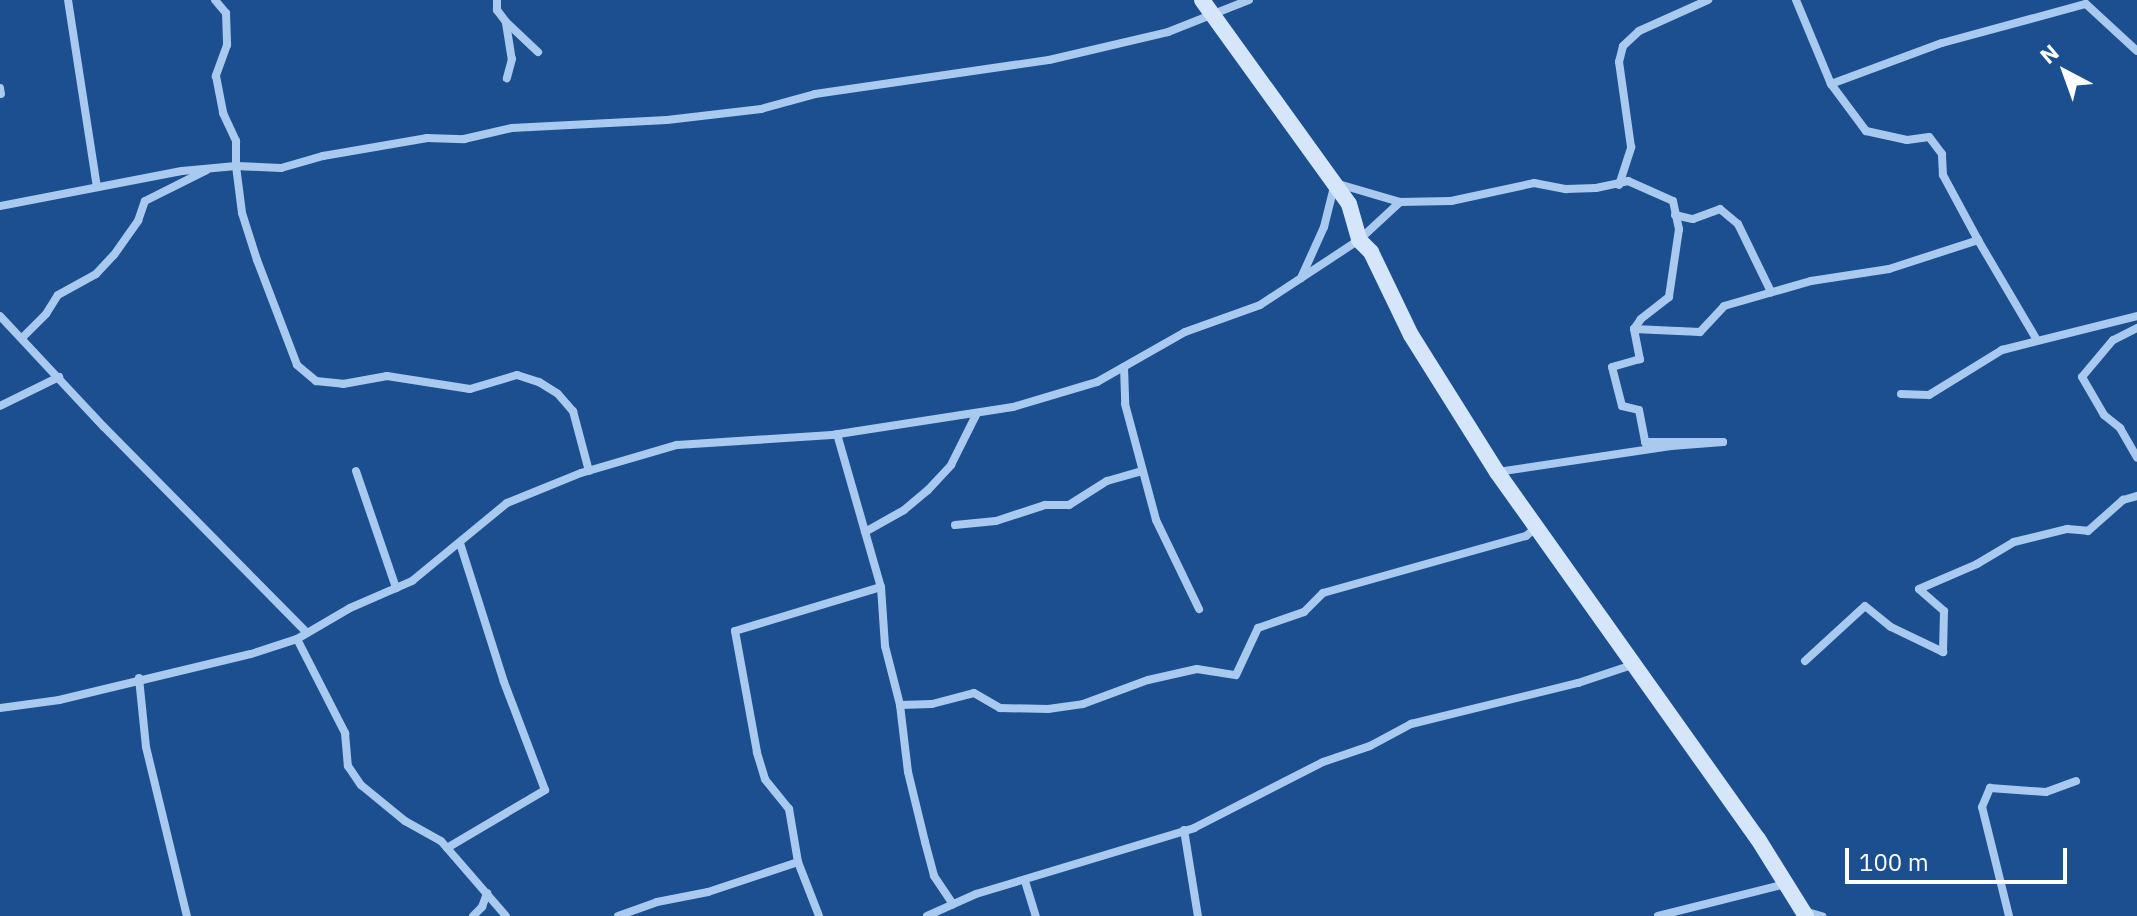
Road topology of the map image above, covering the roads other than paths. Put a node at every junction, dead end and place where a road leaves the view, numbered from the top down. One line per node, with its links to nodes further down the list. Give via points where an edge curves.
1 (68, 0): 18 (street)
2 (215, 0): 14 (street, via 226,13 226,53 216,76 223,113 236,141)
3 (497, 0): 9 (street)
4 (1249, 0): 8 (street)
5 (1708, 0): 17 (street, via 1639,31 1623,46 1619,62 1631,147)
6 (1796, 0): 13 (street)
7 (2087, 2): 10 (street); 13 (street, via 1942,43)
8 (1206, 7): 14 (street, via 1168,32 1102,50 815,94 761,109 512,128 323,156 281,168); 16 (street)
9 (506, 22): 11 (street); 12 (street, via 512,59)
10 (2137, 51)
11 (538, 52)
12 (507, 78)
13 (1831, 84): 23 (street, via 1866,131 1907,140 1929,137 1942,154 1943,175)
14 (236, 166): 15 (street); 40 (street, via 242,213 297,365 316,381 343,384 387,376 470,389 517,375 539,382 573,411)
15 (212, 168): 18 (street); 30 (street, via 145,201 138,221 105,265 58,295)
16 (1335, 183): 19 (street); 22 (street, via 1349,204); 24 (street, via 1324,227)
17 (1619, 185): 19 (street, via 1566,189 1534,183 1451,201); 21 (street, via 1628,181 1661,193 1673,201)
18 (97, 187): 20 (street)
19 (1400, 202): 22 (street)
20 (0, 206)
21 (1675, 215): 25 (street, via 1693,219 1720,209 1748,238); 29 (street, via 1677,253 1669,297)
22 (1359, 240): 24 (street); 42 (street, via 1371,252 1411,335)
23 (1978, 240): 25 (street, via 1889,269); 31 (street)
24 (1300, 279): 32 (street, via 1260,305 1185,332)
25 (1771, 292): 29 (street, via 1724,306 1700,332)
26 (0, 316): 30 (street)
27 (2137, 316): 31 (street)
28 (2137, 328): 38 (street, via 2113,340 2082,377)
29 (1634, 329): 42 (street, via 1640,359 1612,367 1622,406 1639,410 1645,442 1723,442)
30 (22, 338): 33 (street)
31 (2037, 340): 34 (street, via 2002,350 1929,395)
32 (1124, 367): 36 (street, via 1074,390); 41 (street, via 1125,404)
33 (59, 377): 35 (street); 51 (street)
34 (1901, 394)
35 (0, 406)
36 (977, 413): 37 (street); 46 (street, via 951,465 928,490)
37 (837, 434): 40 (street, via 677,445); 46 (street)
38 (2137, 458)
39 (356, 471): 49 (street)
40 (589, 471): 47 (street, via 507,503)
41 (1143, 471): 44 (street, via 1107,481 1069,505 1045,505 996,521); 50 (street, via 1156,520)
42 (1497, 472): 45 (street)
43 (2137, 496): 53 (street, via 2123,500 2088,531 2067,529 2014,542 1919,589 1944,611 1943,652 1891,627 1865,606)
44 (955, 525)
45 (1538, 527): 54 (street); 56 (street, via 1526,536 1323,593 1304,612 1258,628 1236,675 1197,669 1083,704 1048,709 1000,708 974,693 932,704)
46 (865, 532): 48 (street)
47 (460, 543): 49 (street); 60 (street, via 545,790)
48 (881, 587): 56 (street, via 885,646); 61 (street, via 735,631 761,766 789,809)
49 (396, 588): 51 (street)
50 (1199, 609)
51 (305, 631): 52 (street)
52 (297, 639): 55 (street); 60 (street, via 345,733 348,766 361,785)
53 (1805, 661)
54 (1632, 665): 59 (street, via 1411,724); 63 (street)
55 (139, 678): 57 (street, via 59,700); 68 (street, via 146,747)
56 (900, 705): 65 (street, via 908,772 934,876)
57 (0, 708)
58 (2076, 781): 78 (street, via 2046,792 1990,788 1982,807)
59 (1184, 830): 62 (street); 75 (street)
60 (447, 848): 64 (street)
61 (798, 862): 71 (street); 72 (street)
62 (1025, 881): 65 (street); 74 (street)
63 (1786, 883): 66 (street); 76 (street)
64 (487, 893): 69 (street); 70 (street)
65 (953, 904): 67 (street)
66 (1805, 913): 77 (street)
67 (937, 914): 73 (street)
68 (187, 916)
69 (473, 916)
70 (506, 916)
71 (618, 916)
72 (819, 916)
73 (927, 916)
74 (1036, 916)
75 (1198, 916)
76 (1658, 916)
77 (1822, 916)
78 (2009, 916)

